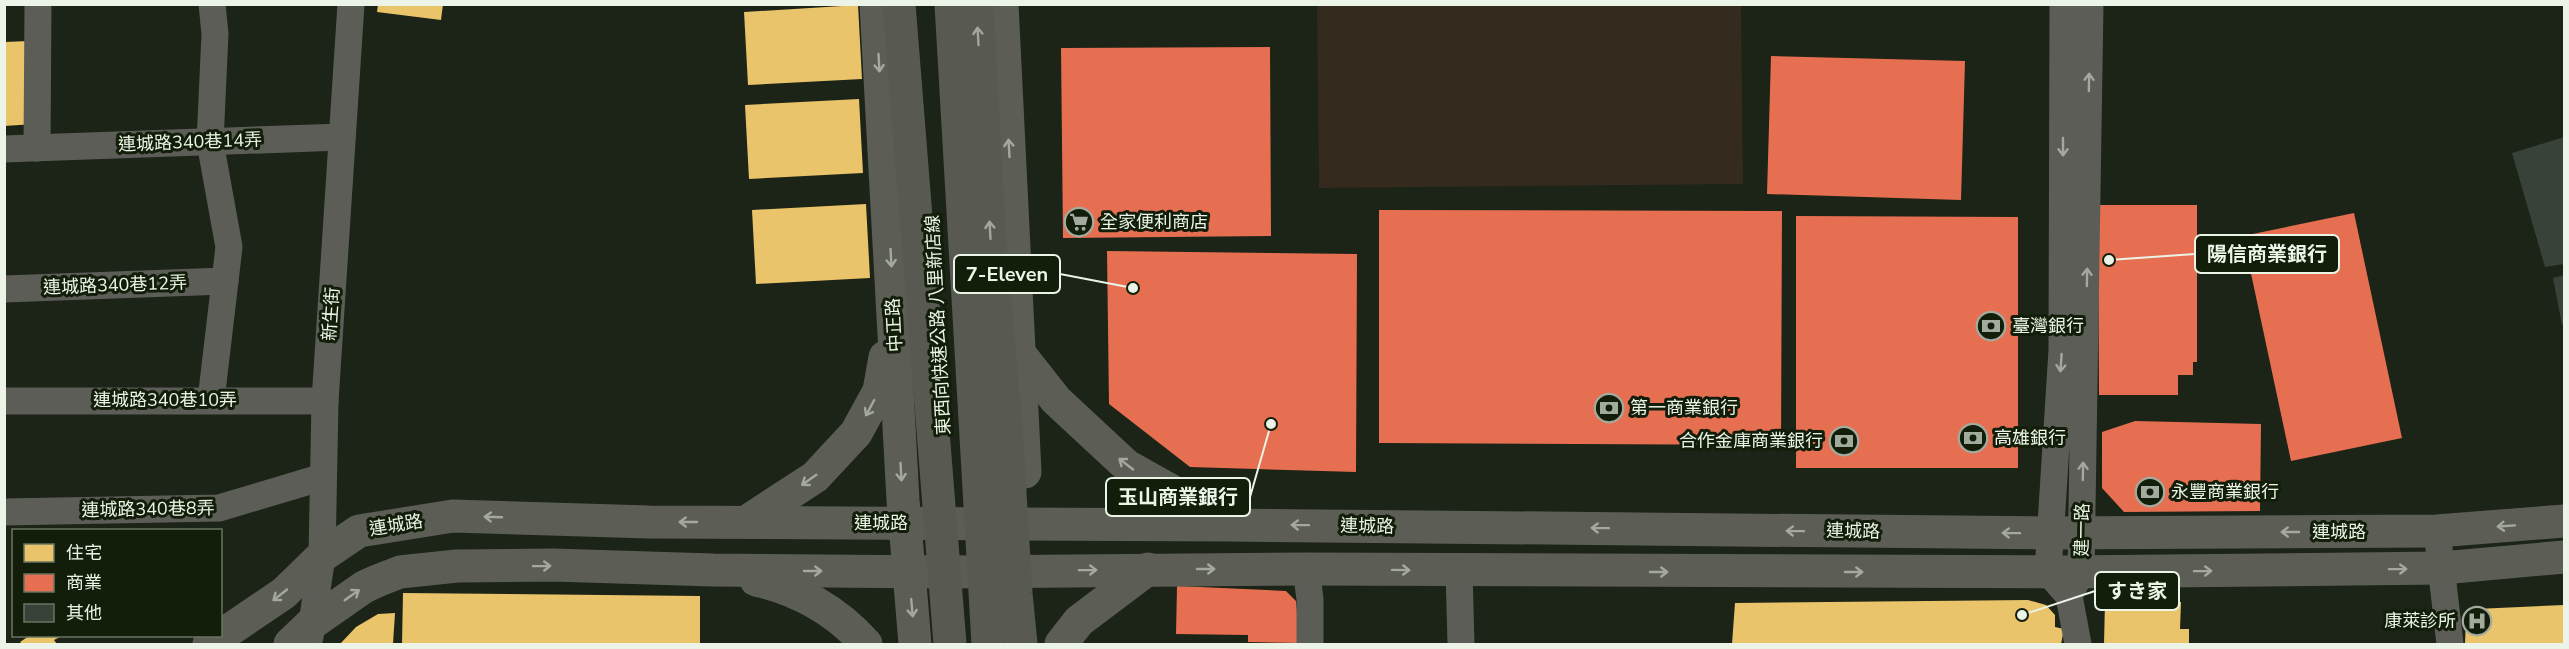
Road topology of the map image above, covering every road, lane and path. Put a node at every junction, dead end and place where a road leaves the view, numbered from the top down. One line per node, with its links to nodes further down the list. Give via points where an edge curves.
1 (38, 4): 16 (street)
2 (212, 4): 14 (street, via 215,34)
3 (351, 4): 13 (street, 新生街)
4 (876, 4): 19 (main road, 中正路, one-way to 19)
5 (899, 4): 50 (highway, bridge)
6 (919, 4): 50 (highway, 東西向快速公路 八里新店線, via 954,594)
7 (939, 4): 50 (highway)
8 (951, 4): 50 (highway, 東西向快速公路 八里新店線, bridge)
9 (976, 4): 54 (highway, one-way to 9, bridge)
10 (1002, 4): 20 (main road, one-way to 10)
11 (2063, 4): 34 (street, 建一路, one-way to 34, via 2062,350)
12 (2090, 4): 35 (street, 建一路, one-way to 12)
13 (342, 137): 14 (street, 連城路340巷14弄); 23 (street, 新生街)
14 (210, 142): 16 (street, 連城路340巷14弄); 17 (street, via 229,247)
15 (4, 148): 16 (street, 連城路340巷14弄)
16 (37, 148)
17 (225, 281): 18 (street, 連城路340巷12弄); 22 (street)
18 (4, 289)
19 (894, 311): 24 (main road, 中正路); 28 (main road, one-way to 28, via 879,391 856,433 815,477)
20 (1019, 353): 31 (main road); 32 (main road, one-way to 20, via 1127,466 1056,400)
21 (4, 400): 22 (street, 連城路340巷10弄)
22 (211, 400): 23 (street, 連城路340巷10弄)
23 (325, 401): 25 (street, 新生街)
24 (899, 421): 29 (main road, 中正路, one-way to 29); 30 (main road, via 937,470)
25 (323, 477): 26 (street, 連城路340巷8弄, via 219,508); 36 (street, 新生街)
26 (4, 512)
27 (2565, 521): 33 (main road, 連城路, one-way to 33)
28 (746, 522): 29 (main road, 連城路); 36 (main road, 連城路, one-way to 36, via 453,516 359,531)
29 (904, 523): 30 (main road, 連城路); 42 (main road, 中正路)
30 (942, 523): 31 (main road, 連城路); 44 (street)
31 (1012, 524): 32 (main road, 連城路); 45 (main road)
32 (1231, 525): 34 (main road, 連城路, one-way to 32)
33 (2437, 531): 35 (main road, 連城路, one-way to 35); 38 (street)
34 (2048, 533): 35 (main road, 連城路); 46 (street, 建一路)
35 (2081, 533): 47 (street, 建一路)
36 (321, 556): 48 (main road, 連城路, one-way to 48, via 284,593); 49 (street, 新生街)
37 (2565, 557): 38 (main road, 連城路)
38 (2442, 568): 47 (main road, 連城路, one-way to 38); 60 (street)
39 (1148, 569): 40 (main road, 連城路, one-way to 40); 45 (main road, 連城路, one-way to 39); 56 (main road, via 1079,621)
40 (1306, 569): 43 (main road, 連城路, one-way to 43); 57 (street)
41 (713, 570): 42 (main road, 連城路, one-way to 42); 49 (main road, 連城路, one-way to 41, via 364,587 400,572 457,566); 51 (main road, via 785,586 824,608)
42 (908, 571): 44 (main road, 連城路); 52 (main road, 中正路, one-way to 52)
43 (1459, 571): 46 (main road, 連城路, one-way to 46); 58 (street)
44 (945, 572): 45 (main road, 連城路)
45 (1016, 572): 53 (main road); 55 (main road)
46 (2048, 572): 47 (main road, 連城路)
47 (2075, 584): 59 (street, 建一路)
48 (222, 636)
49 (304, 638)
50 (968, 640)
51 (866, 645)
52 (915, 645)
53 (1008, 645)
54 (1021, 645)
55 (1037, 645)
56 (1061, 645)
57 (1310, 645)
58 (1461, 645)
59 (2078, 645)
60 (2450, 645)

